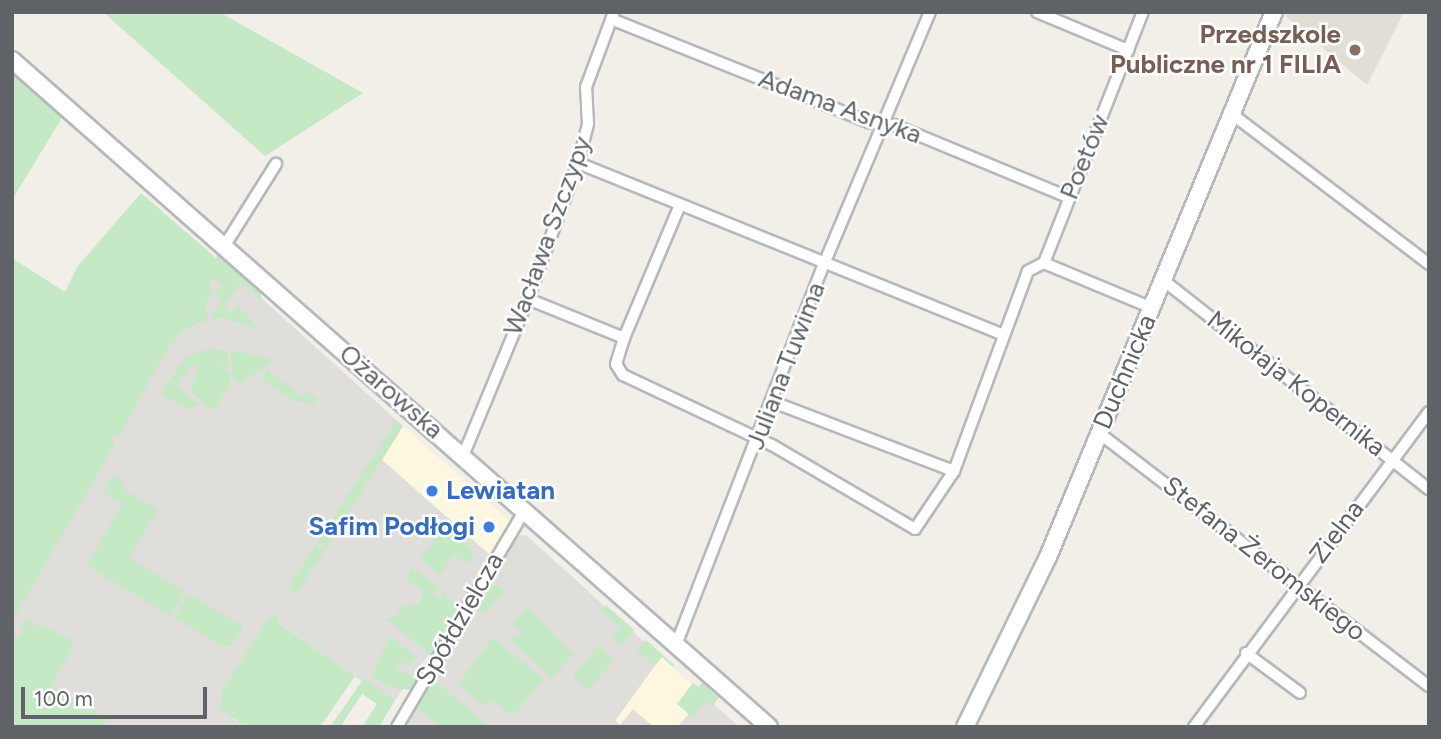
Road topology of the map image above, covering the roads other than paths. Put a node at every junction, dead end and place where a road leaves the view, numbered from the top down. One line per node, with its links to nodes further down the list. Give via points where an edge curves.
1 (930, 12): 9 (street)
2 (1037, 12): 6 (street)
3 (1143, 12): 6 (street, Poetów)
4 (1274, 12): 8 (main road, Duchnicka)
5 (613, 16): 9 (street, Adama Asnyka); 10 (street, Wacława Szczypy, via 586,87 588,124)
6 (1128, 50): 12 (street, Poetów)
7 (12, 60): 14 (main road, Ożarowska)
8 (1232, 114): 17 (street); 18 (main road, Duchnicka)
9 (882, 124): 12 (street, Adama Asnyka); 16 (street)
10 (578, 163): 13 (street); 19 (street, Wacława Szczypy)
11 (276, 164): 14 (street)
12 (1068, 197): 15 (street, Poetów)
13 (679, 207): 16 (street); 22 (street)
14 (225, 245): 27 (main road, Ożarowska)
15 (1044, 263): 20 (street); 21 (street, via 1028,271)
16 (824, 264): 21 (street, Juliana Tuwima); 23 (street, Juliana Tuwima)
17 (1429, 264)
18 (1163, 280): 20 (main road, Duchnicka); 28 (street, Mikołaja Kopernika)
19 (528, 299): 22 (street); 27 (street, Wacława Szczypy)
20 (1152, 308): 25 (main road, Duchnicka)
21 (1004, 335): 29 (street)
22 (624, 338): 26 (street, via 616,356 623,374)
23 (772, 402): 26 (street, Juliana Tuwima); 29 (street)
24 (1429, 412): 28 (street, Zielna)
25 (1099, 433): 32 (street, Stefana Żeromskiego); 39 (main road, Duchnicka, via 1033,589)
26 (758, 442): 29 (street, via 772,445 915,529); 33 (street, Juliana Tuwima)
27 (463, 456): 31 (main road, Ożarowska)
28 (1392, 460): 30 (street, Mikołaja Kopernika); 32 (street, Zielna)
29 (954, 471)
30 (1429, 489)
31 (524, 511): 33 (main road, Ożarowska); 37 (street, Spółdzielcza)
32 (1297, 585): 34 (street, Zielna); 35 (street, Stefana Żeromskiego)
33 (676, 645): 38 (main road, Ożarowska)
34 (1246, 653): 36 (street); 40 (street, Zielna)
35 (1429, 686)
36 (1300, 693)
37 (397, 727)
38 (769, 727)
39 (965, 727)
40 (1194, 727)

